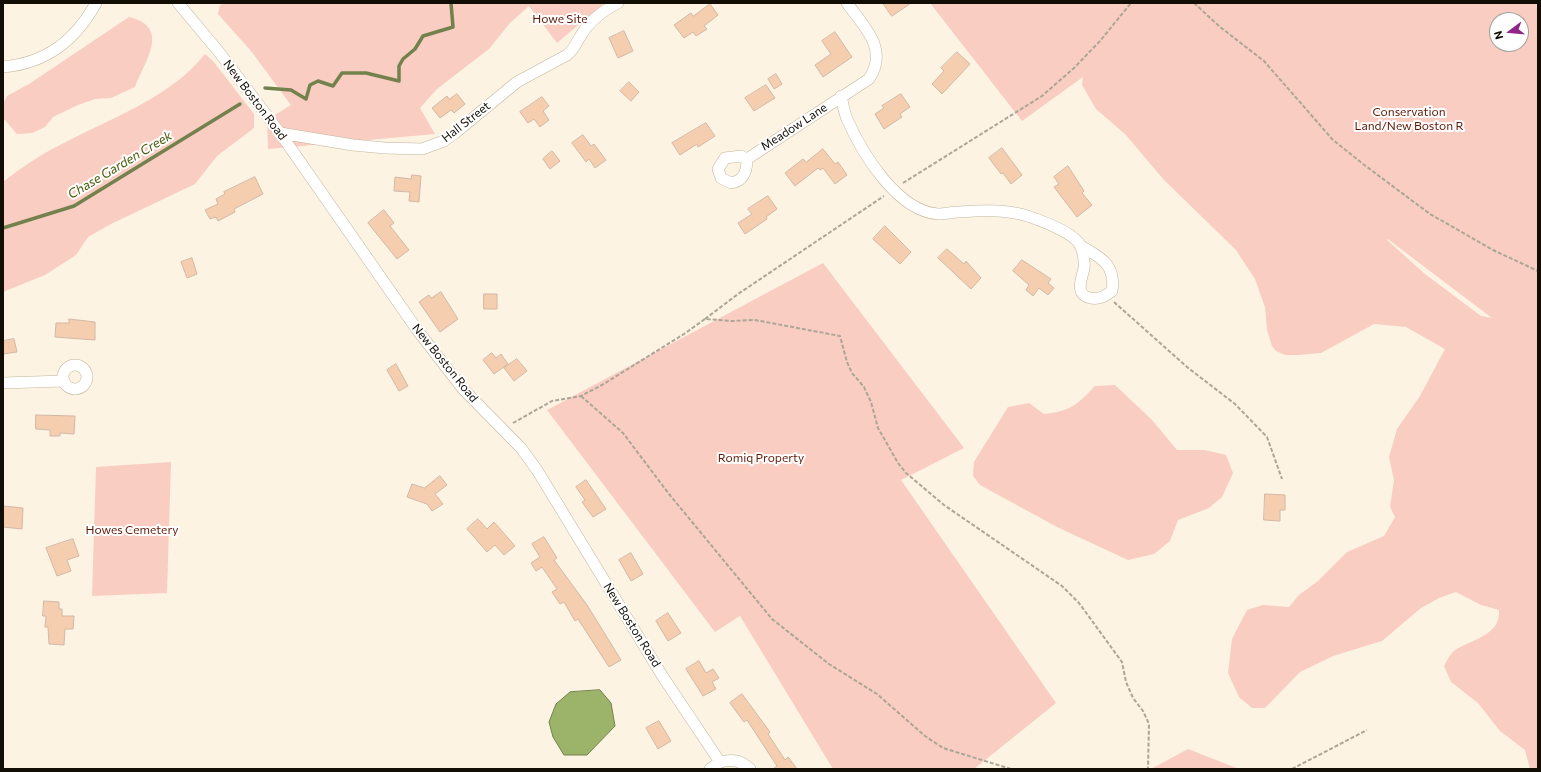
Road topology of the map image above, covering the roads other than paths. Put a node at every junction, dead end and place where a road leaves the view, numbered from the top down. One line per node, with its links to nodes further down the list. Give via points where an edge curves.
1 (96, 3): 5 (street, via 86,21 49,55 29,63)
2 (178, 3): 7 (street, New Boston Road, via 219,52)
3 (618, 3): 7 (street, Hall Street, via 599,14 587,26 567,55 517,82 455,133 434,146 422,149 385,148)
4 (847, 3): 6 (street, Meadow Lane, via 872,38 877,60 869,79)
5 (3, 67)
6 (841, 96): 8 (street, Meadow Lane); 9 (street, via 856,137 897,194 927,212 939,214 972,211 1018,212 1067,233)
7 (280, 133): 12 (street, New Boston Road, via 418,331 463,389 521,448 537,470 663,676)
8 (747, 159)
9 (1081, 246): 9 (street, via 1101,258 1110,268 1114,278 1112,290 1096,299 1086,297 1081,292 1080,280 1085,267)
10 (63, 381): 11 (street)
11 (3, 383)
12 (720, 762): 13 (street); 14 (street, via 730,759)
13 (710, 769)
14 (750, 769)

